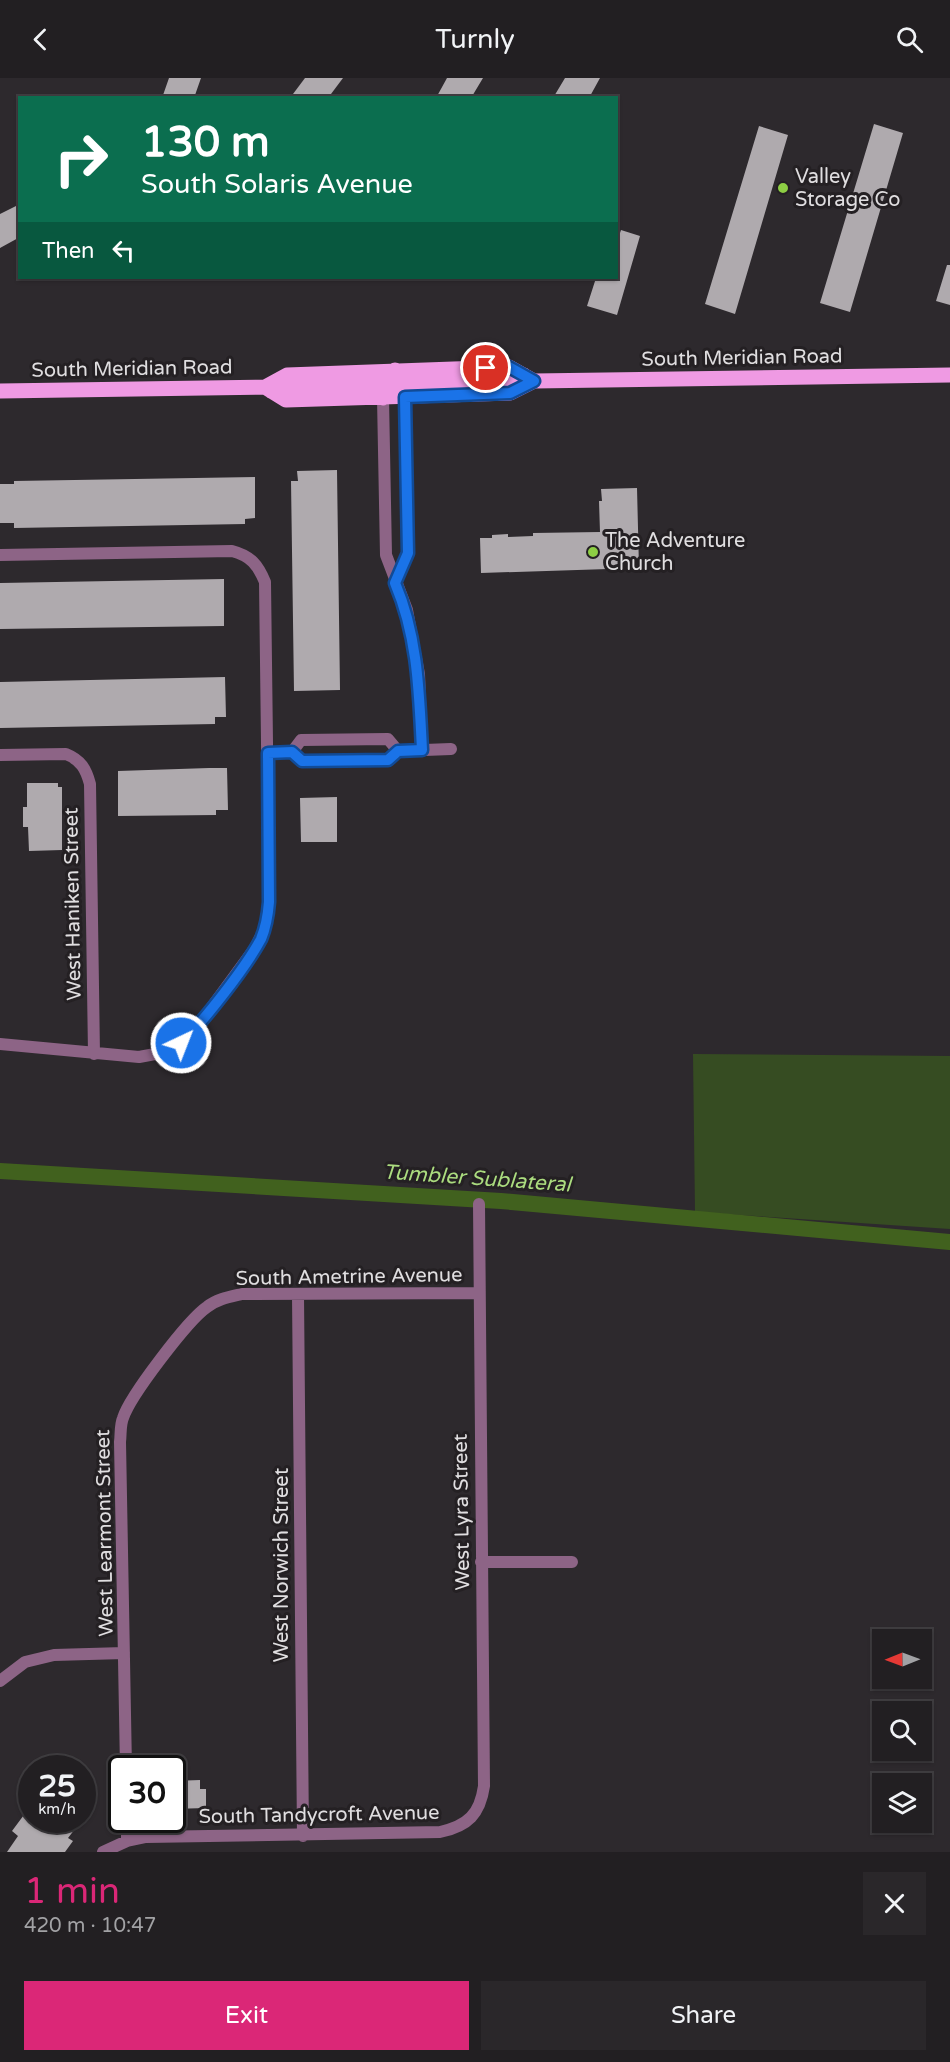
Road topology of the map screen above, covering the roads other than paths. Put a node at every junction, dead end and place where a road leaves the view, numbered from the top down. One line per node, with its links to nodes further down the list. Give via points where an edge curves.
1 (950, 375): 2 (main road, South Meridian Road)
2 (529, 378): 3 (main road, South Meridian Road, via 509,367 395,370 287,375); 5 (main road, South Meridian Road, via 510,393); 6 (main road, via 404,384)
3 (268, 389): 4 (main road, South Meridian Road); 6 (main road, South Meridian Road, via 286,400)
4 (0, 391)
5 (405, 397): 6 (main road, South Meridian Road); 8 (street, via 408,553)
6 (383, 398): 8 (street, via 386,555)
7 (0, 555): 13 (street, via 232,551 244,554 258,566 265,582)
8 (395, 583): 10 (street, via 407,610 419,674)
9 (451, 749): 10 (street)
10 (422, 750): 11 (street)
11 (398, 751): 12 (street, via 388,760 302,761); 12 (street, via 388,739 301,740)
12 (292, 752): 13 (street)
13 (268, 753): 16 (street, via 269,902 266,926 249,957 181,1043 151,1056)
14 (0, 754): 16 (street, West Haniken Street, via 66,754 76,758 86,770 90,784)
15 (0, 1044): 16 (street)
16 (94, 1054)
17 (479, 1204): 18 (street, West Lyra Street)
18 (479, 1293): 19 (street, South Ametrine Avenue); 21 (street, West Lyra Street)
19 (298, 1295): 20 (street, South Ametrine Avenue, via 242,1294); 28 (street, West Norwich Street)
20 (221, 1299): 23 (street, West Learmont Street, via 193,1320 132,1398 122,1420)
21 (481, 1562): 22 (street); 26 (street, West Lyra Street, via 484,1786 482,1802)
22 (572, 1562)
23 (124, 1653): 24 (street, via 54,1654 26,1662); 25 (street, West Learmont Street)
24 (0, 1681)
25 (126, 1755)
26 (474, 1817): 28 (street, South Tandycroft Avenue, via 458,1828 440,1832)
27 (127, 1833): 29 (street)
28 (303, 1836): 29 (street, South Tandycroft Avenue, via 146,1837)
29 (127, 1841): 30 (street, South Tandycroft Avenue)
30 (103, 1852)

